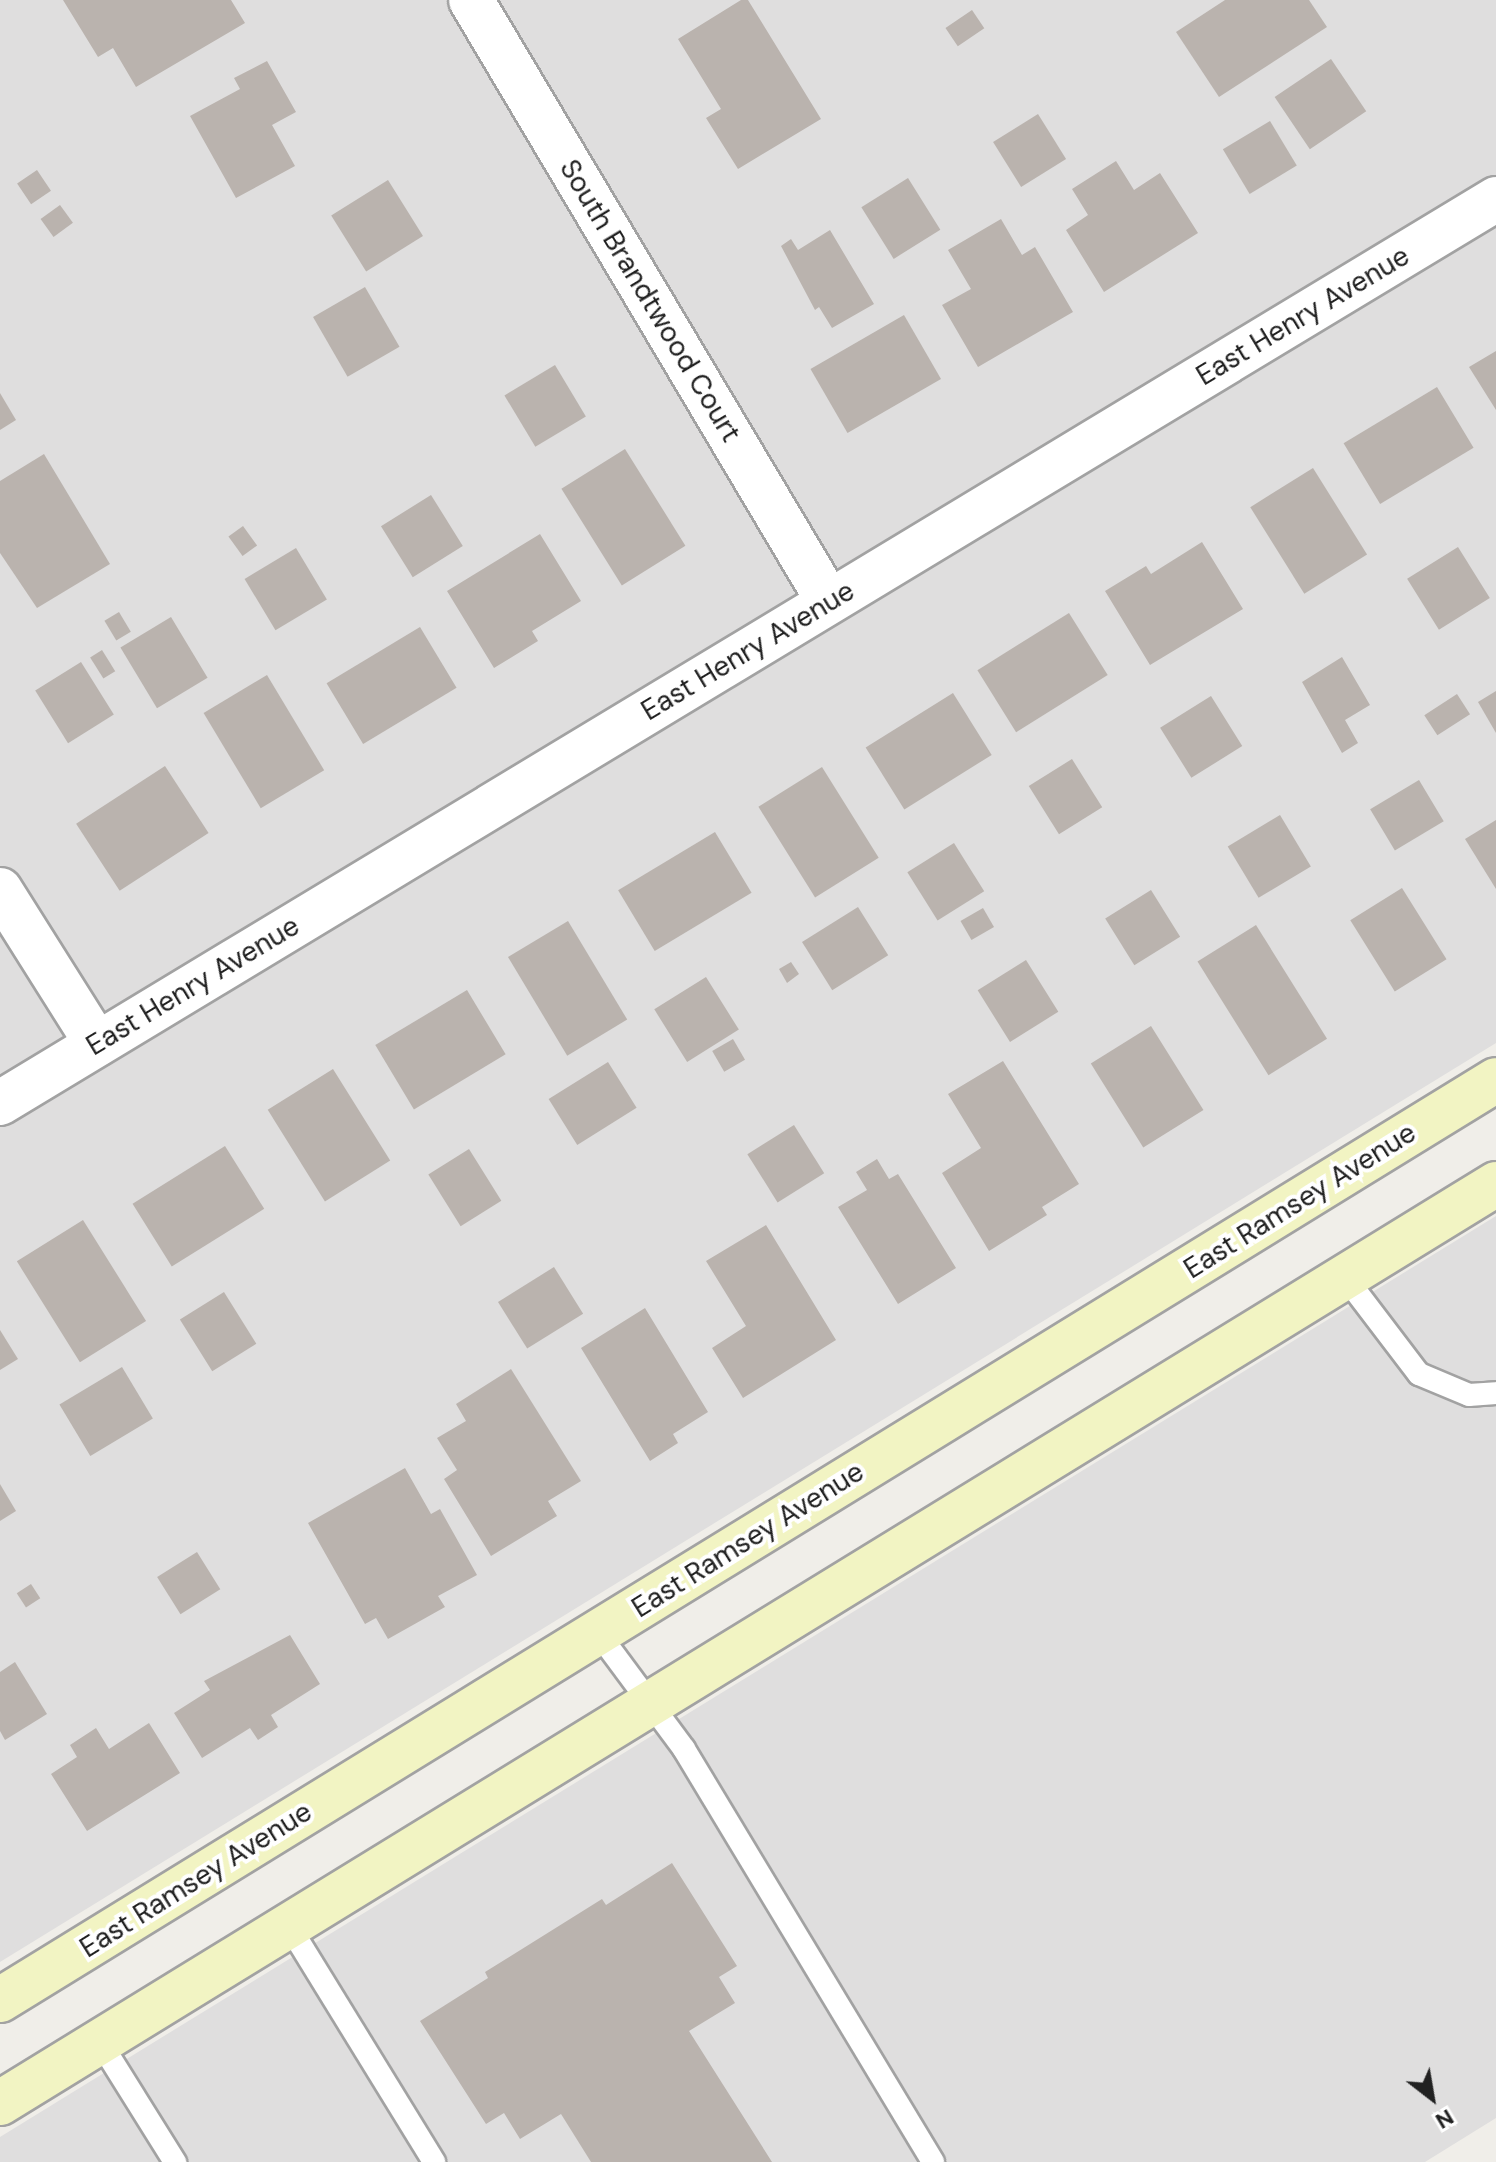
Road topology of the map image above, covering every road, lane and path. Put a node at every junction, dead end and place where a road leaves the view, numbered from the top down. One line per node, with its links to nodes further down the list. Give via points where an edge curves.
1 (471, 0): 3 (street, South Brandtwood Court)
2 (1496, 199): 3 (street, East Henry Avenue)
3 (829, 602): 5 (street, East Henry Avenue)
4 (0, 890): 5 (street)
5 (97, 1044): 7 (street, East Henry Avenue)
6 (1496, 1080): 11 (street, East Ramsey Avenue)
7 (0, 1103)
8 (1496, 1184): 9 (street)
9 (1345, 1277): 10 (lane, via 1419,1374 1469,1395); 12 (street)
10 (1496, 1393)
11 (598, 1633): 12 (lane); 14 (street, East Ramsey Avenue)
12 (651, 1703): 13 (street); 19 (lane, via 684,1749)
13 (289, 1926): 15 (street); 18 (lane)
14 (0, 2000)
15 (100, 2042): 16 (street); 17 (lane)
16 (0, 2103)
17 (175, 2162)
18 (434, 2162)
19 (933, 2162)

